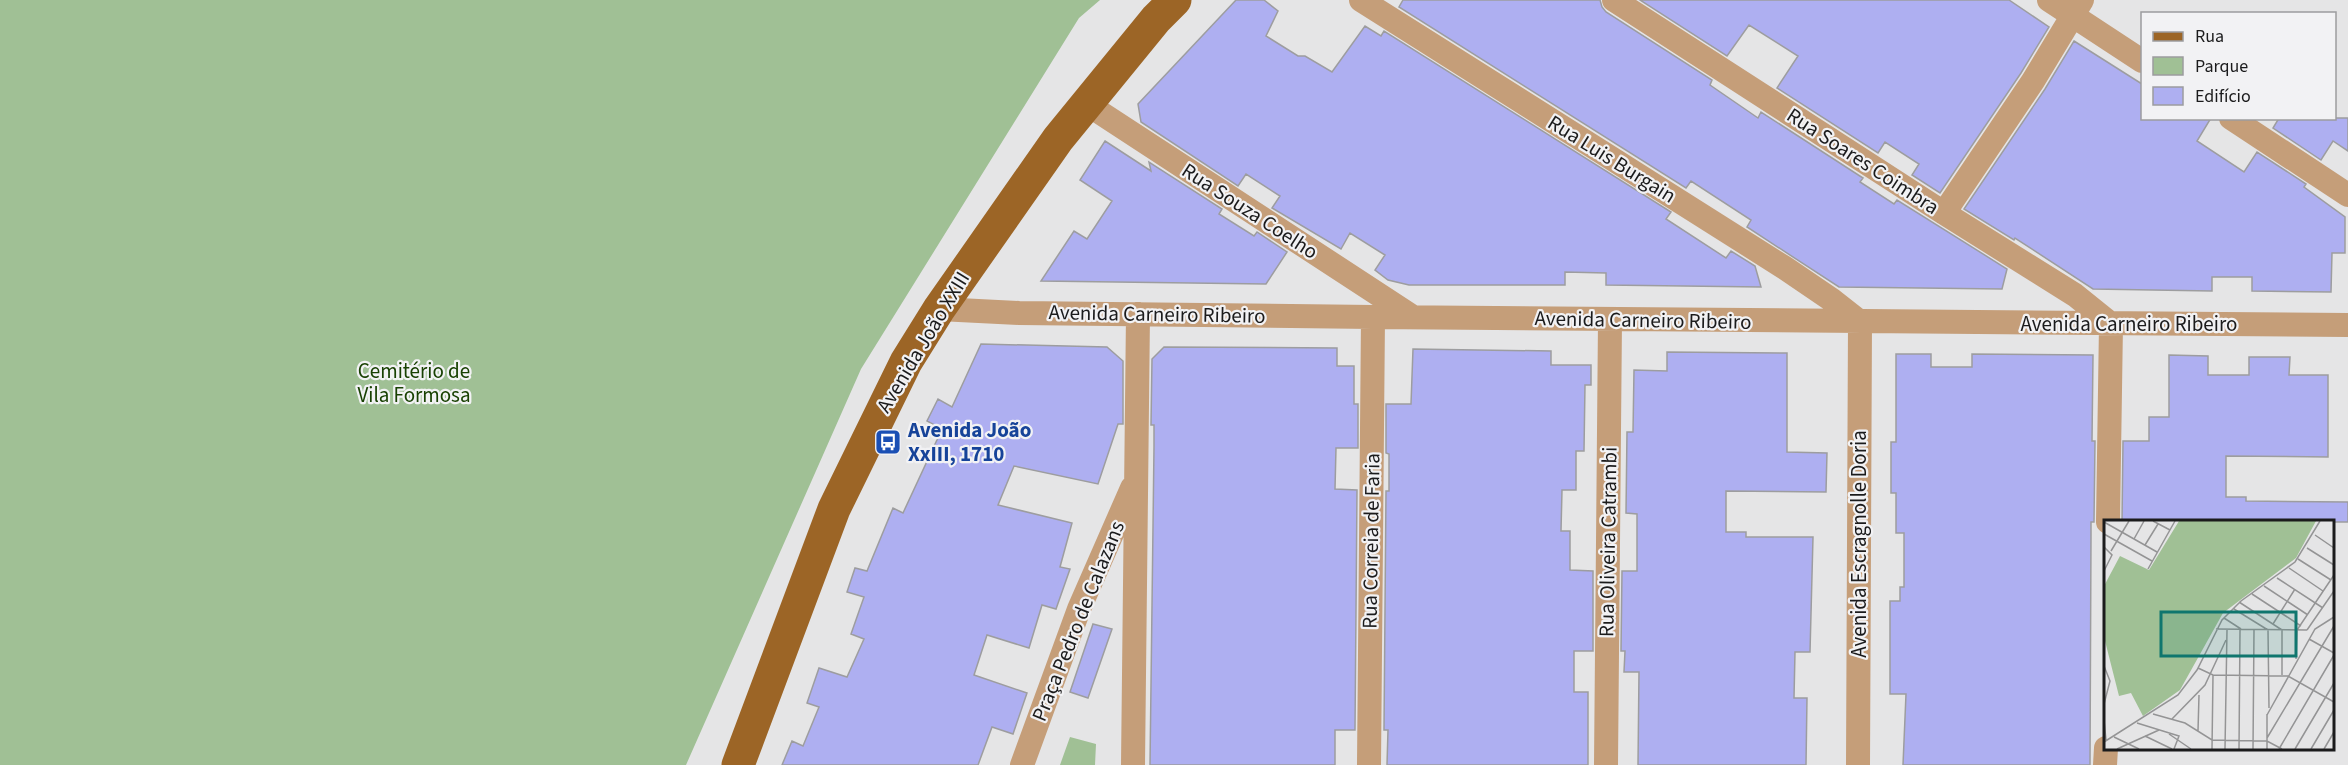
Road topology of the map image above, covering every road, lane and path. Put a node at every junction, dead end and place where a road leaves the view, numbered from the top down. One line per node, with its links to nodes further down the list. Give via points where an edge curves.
1 (1175, 0): 7 (main road, Avenida João XXIII)
2 (1361, 0): 16 (street, Rua Luis Burgain, via 1785,268)
3 (1614, 0): 10 (street, Rua Soares Coimbra)
4 (2049, 0): 5 (street)
5 (2077, 8): 6 (street); 10 (street)
6 (2141, 60)
7 (1087, 104): 11 (main road, Avenida João XXIII, via 1058,139); 14 (street, Rua Souza Coelho)
8 (2234, 120): 9 (street)
9 (2348, 195)
10 (1944, 213): 17 (street, Rua Soares Coimbra, via 2075,295)
11 (939, 309): 12 (street, Avenida Carneiro Ribeiro); 22 (main road, Avenida João XXIII, via 901,373 834,509)
12 (1138, 314): 13 (street, Avenida Carneiro Ribeiro); 19 (street)
13 (1373, 317): 14 (street, Avenida Carneiro Ribeiro); 25 (street, Rua Correia de Faria)
14 (1413, 317): 15 (street, Avenida Carneiro Ribeiro)
15 (1610, 320): 16 (street, Avenida Carneiro Ribeiro); 26 (street, Rua Oliveira Catrambi)
16 (1860, 322): 17 (street, Avenida Carneiro Ribeiro); 27 (street, Avenida Escragnolle Doria)
17 (2110, 324): 18 (street, Avenida Carneiro Ribeiro); 20 (street)
18 (2348, 325)
19 (1136, 478): 23 (street, Praça Pedro de Calazans, via 1079,609); 24 (street)
20 (2108, 520)
21 (2106, 750): 28 (street)
22 (738, 765)
23 (1022, 765)
24 (1133, 765)
25 (1369, 765)
26 (1606, 765)
27 (1858, 765)
28 (2105, 765)

